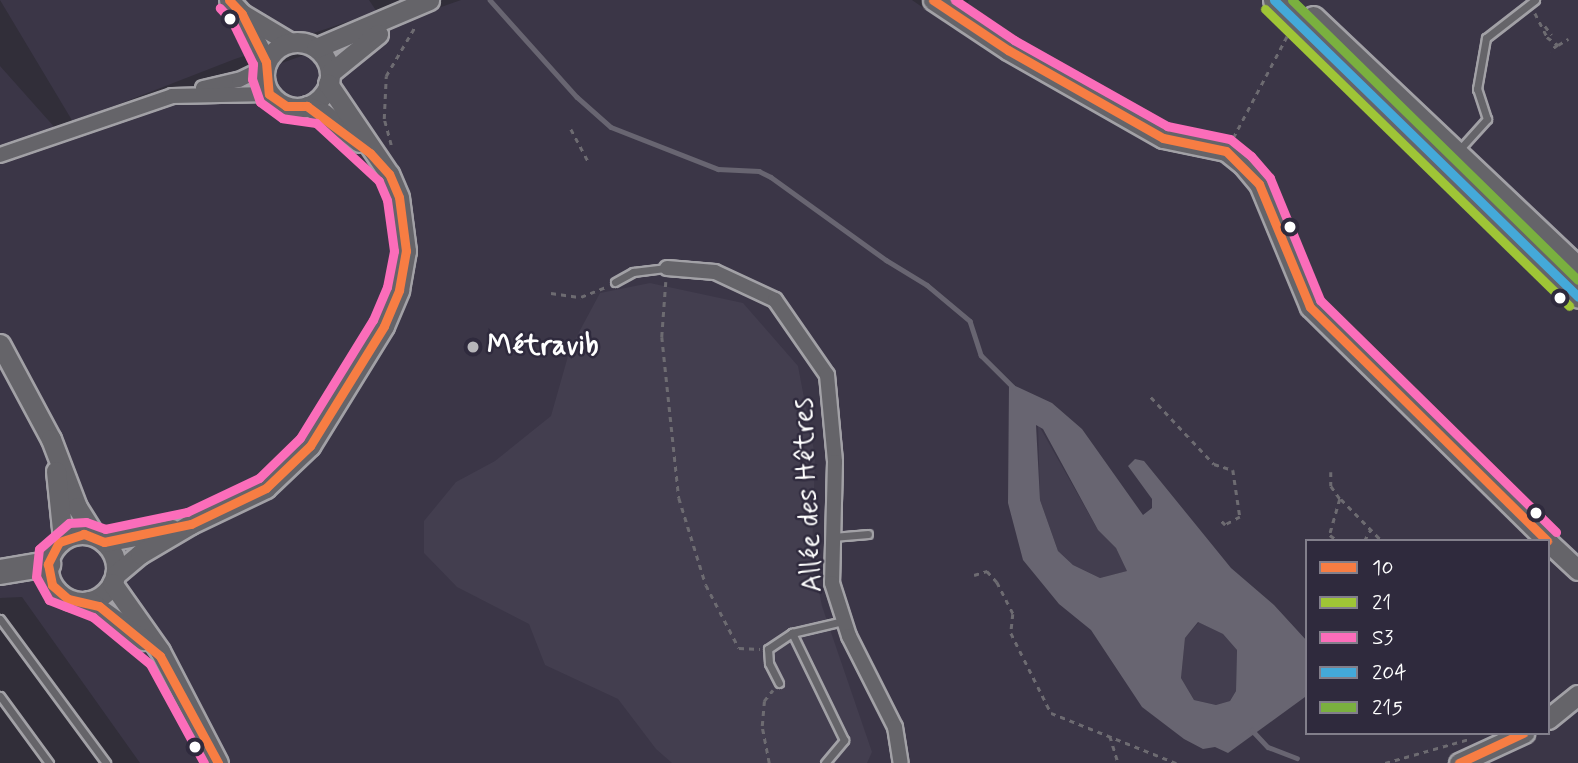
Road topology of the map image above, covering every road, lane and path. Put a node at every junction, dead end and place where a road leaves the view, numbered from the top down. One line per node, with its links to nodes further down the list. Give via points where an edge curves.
1 (933, 0): 18 (street, via 1007,50 1163,138)
2 (1274, 0): 6 (main road)
3 (1532, 2): 9 (path, via 1547,37 1552,36); 19 (lane, via 1486,38 1477,89 1487,118)
4 (235, 7): 8 (street); 12 (street)
5 (422, 9): 10 (street); 13 (street, via 362,44); 22 (path, via 394,55 387,76 384,119)
6 (1295, 10): 18 (path); 19 (main road); 27 (main road)
7 (1568, 39): 9 (path)
8 (289, 42): 10 (street); 12 (street)
9 (1558, 45): 11 (path)
10 (316, 48): 13 (street)
11 (1550, 51)
12 (265, 65): 14 (street); 15 (street, via 239,80)
13 (329, 78): 16 (street, via 324,94); 22 (street)
14 (269, 94): 15 (street); 16 (street, via 286,106)
15 (172, 96): 20 (street)
16 (307, 106): 22 (street)
17 (571, 129): 21 (path)
18 (1226, 151): 43 (street, via 1259,184 1310,307)
19 (1456, 153): 24 (main road)
20 (0, 155)
21 (589, 163)
22 (392, 165): 34 (street, via 406,251 399,290 384,326 310,446 266,488)
23 (667, 268): 25 (lane, via 633,272); 37 (street, Allée des Hêtres, via 715,272 775,300 827,375 835,462); 54 (path, via 662,337 679,498 706,585 739,648)
24 (1578, 268)
25 (615, 282): 26 (path, via 581,297)
26 (551, 293)
27 (1578, 298)
28 (1, 348): 30 (street)
29 (1152, 397): 33 (path, via 1214,464 1233,470 1240,517 1225,526)
30 (51, 439): 38 (street); 39 (street, via 77,507)
31 (1331, 472): 32 (path, via 1331,486)
32 (1338, 497): 35 (path); 40 (path, via 1330,535)
33 (1220, 520)
34 (191, 524): 39 (street); 49 (street, via 140,554)
35 (1371, 529): 41 (path); 42 (path)
36 (868, 534): 37 (lane)
37 (833, 537): 52 (street, Allée des Hêtres, via 832,583)
38 (63, 539): 39 (street, via 84,534); 45 (street)
39 (99, 539): 49 (street, via 114,557)
40 (1335, 539)
41 (1365, 539)
42 (1380, 539)
43 (1546, 539)
44 (1550, 543): 46 (street)
45 (48, 564): 47 (highway); 50 (street, via 59,593)
46 (1578, 570)
47 (0, 572)
48 (974, 575): 60 (path, via 987,571 997,582 1013,614 1011,634 1051,713)
49 (113, 579): 50 (street); 55 (street)
50 (89, 601): 55 (street, via 135,633)
51 (0, 619): 64 (lane)
52 (844, 620): 53 (lane); 68 (street, Allée des Hêtres, via 895,727)
53 (792, 633): 54 (lane); 67 (lane, via 844,740)
54 (768, 649): 56 (lane)
55 (170, 670): 65 (street)
56 (779, 683): 66 (path, via 764,701 762,726)
57 (1578, 695): 59 (street)
58 (0, 696): 63 (lane)
59 (1550, 717)
60 (1110, 734): 69 (path); 70 (path)
61 (1520, 735): 72 (street)
62 (1479, 738): 71 (path, via 1460,739)
63 (49, 763)
64 (106, 763)
65 (218, 763)
66 (769, 763)
67 (825, 763)
68 (901, 763)
69 (1118, 763)
70 (1176, 763)
71 (1385, 763)
72 (1459, 763)

